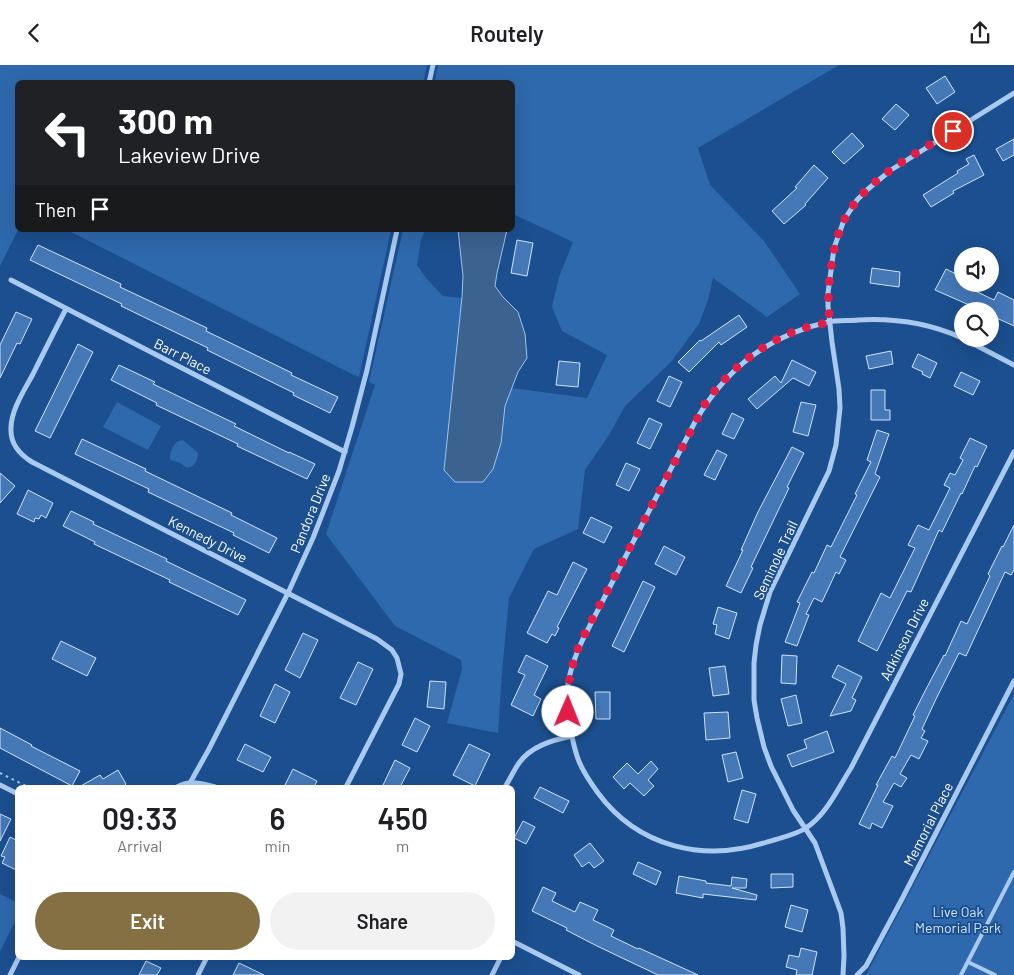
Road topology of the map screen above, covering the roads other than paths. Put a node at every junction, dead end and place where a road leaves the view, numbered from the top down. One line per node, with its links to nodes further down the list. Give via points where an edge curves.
1 (433, 65): 2 (street)
2 (430, 80)
3 (1014, 93): 7 (street, Seminole Trail, via 891,170 857,200 844,220 834,249 828,293)
4 (397, 232): 11 (street, Pandora Drive, via 367,370)
5 (11, 280): 6 (street, Barr Place)
6 (66, 309): 11 (street, Barr Place); 13 (street, Kennedy Drive, via 16,405 11,427 18,451 32,462)
7 (830, 322): 8 (street, via 899,320); 15 (street, via 785,336 750,357 731,373 705,404 582,639 567,693); 23 (street, Seminole Trail, via 840,407 836,445 828,471 770,592 760,625 754,663 754,700 764,747 792,810)
8 (954, 335)
9 (980, 347): 10 (street)
10 (1014, 365)
11 (345, 451): 13 (street, Pandora Drive, via 313,538)
12 (1014, 452): 23 (street, Adkinson Drive, via 851,767 827,807)
13 (288, 593): 16 (street, Pandora Drive); 20 (street, Kennedy Drive, via 377,639 392,649 397,658 401,674 399,684)
14 (1014, 681): 35 (street, Memorial Place, via 902,899 866,966)
15 (572, 736): 21 (street, via 553,740 524,757); 23 (street, via 585,774 602,799 638,830 663,842 697,851 730,851)
16 (190, 783): 18 (street); 19 (street)
17 (0, 785): 22 (street)
18 (183, 785)
19 (209, 785)
20 (347, 785)
21 (506, 785)
22 (15, 792)
23 (805, 828): 34 (street, Seminole Trail, via 819,852 840,913)
24 (1014, 871): 29 (lane)
25 (515, 943): 33 (street)
26 (18, 960): 30 (street)
27 (206, 960): 31 (street)
28 (500, 960): 32 (street)
29 (968, 962): 36 (lane); 37 (lane)
30 (10, 975)
31 (198, 975)
32 (492, 975)
33 (579, 975)
34 (843, 975)
35 (857, 975)
36 (961, 975)
37 (995, 975)

